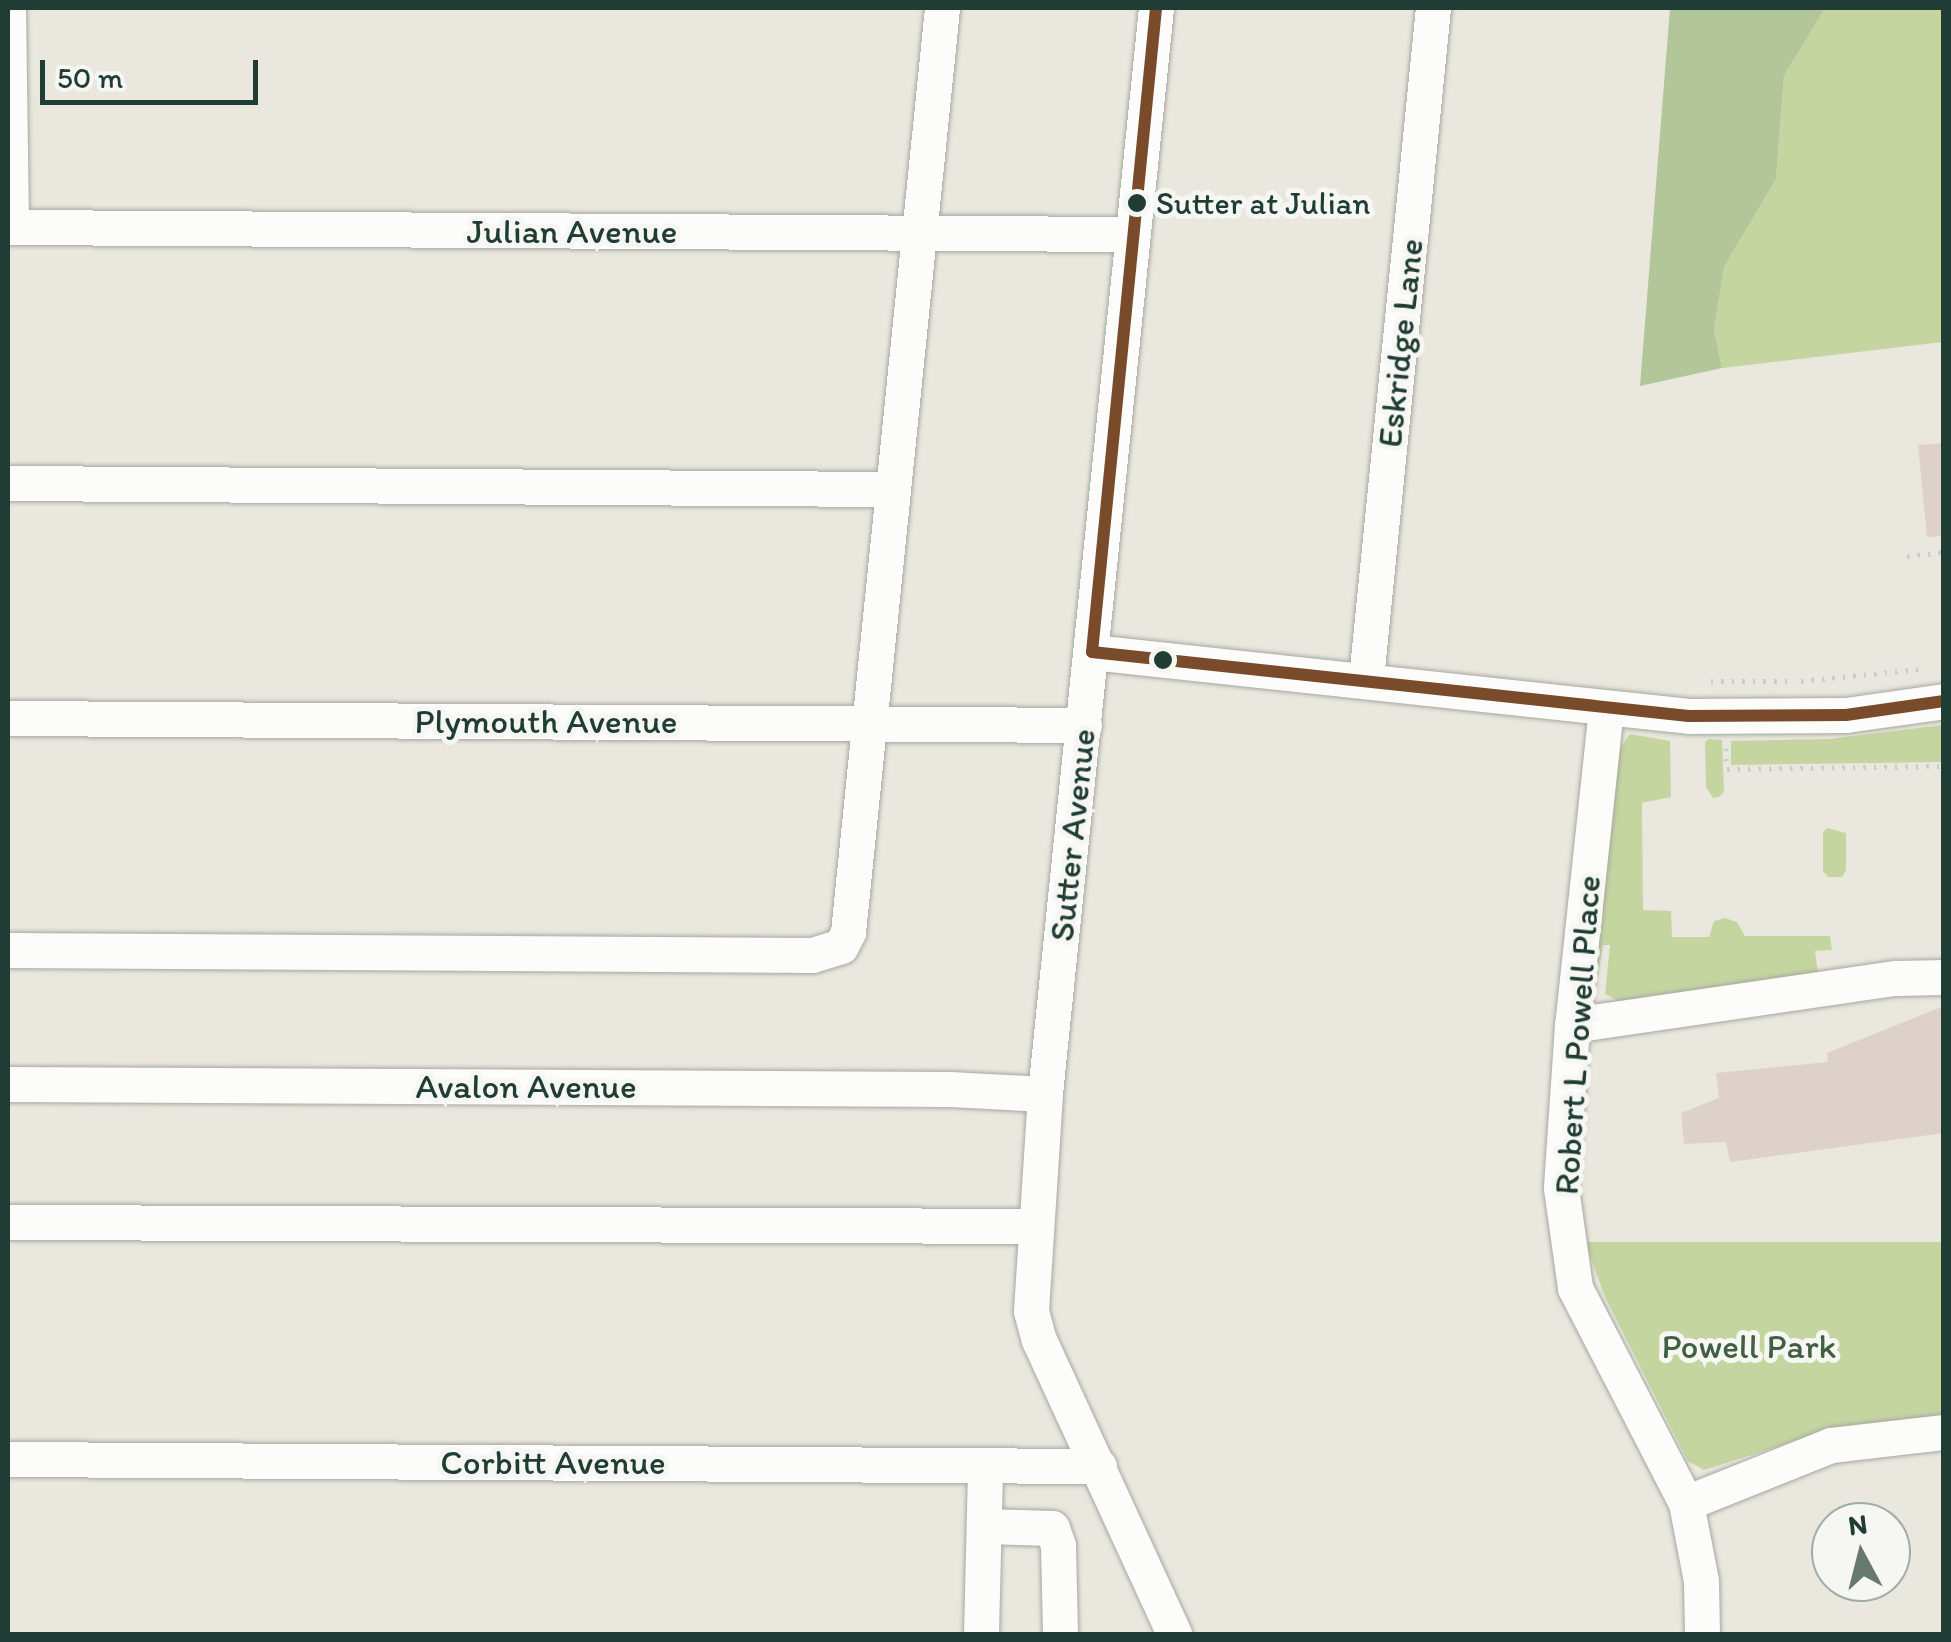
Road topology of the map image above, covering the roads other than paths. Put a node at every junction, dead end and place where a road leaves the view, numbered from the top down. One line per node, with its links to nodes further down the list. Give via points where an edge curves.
1 (8, 8): 5 (street)
2 (942, 8): 7 (street)
3 (1156, 8): 8 (street, Sutter Avenue)
4 (1434, 8): 12 (street, Eskridge Lane)
5 (8, 86): 6 (street)
6 (9, 228): 7 (street, Julian Avenue)
7 (918, 233): 8 (street, Julian Avenue); 10 (street)
8 (1132, 234): 11 (street, Sutter Avenue)
9 (8, 484): 10 (street)
10 (892, 490): 16 (street)
11 (1092, 652): 12 (street); 17 (street, Sutter Avenue)
12 (1366, 679): 14 (street)
13 (1940, 684): 14 (street, via 1846,715 1762,718)
14 (1606, 708): 20 (street, Robert L Powell Place)
15 (8, 718): 16 (street, Plymouth Avenue)
16 (871, 724): 17 (street, Plymouth Avenue); 18 (street, via 848,932 828,953)
17 (1084, 725): 22 (street, Sutter Avenue)
18 (8, 950)
19 (1944, 977): 20 (street, via 1896,978)
20 (1572, 1025): 29 (street, Robert L Powell Place, via 1561,1188 1576,1288)
21 (8, 1084): 22 (street, Avalon Avenue)
22 (1045, 1094): 24 (street, Sutter Avenue)
23 (8, 1222): 24 (street)
24 (1035, 1226): 28 (street, Sutter Avenue, via 1035,1325)
25 (1944, 1432): 29 (street, via 1831,1445)
26 (8, 1458): 27 (street, Corbitt Avenue)
27 (985, 1465): 28 (street, Corbitt Avenue); 30 (street)
28 (1099, 1466): 33 (street, Sutter Avenue)
29 (1686, 1503): 34 (street, Robert L Powell Place, via 1701,1582)
30 (984, 1526): 31 (street); 32 (street, via 1052,1528)
31 (981, 1634)
32 (1060, 1634)
33 (1174, 1634)
34 (1702, 1634)

